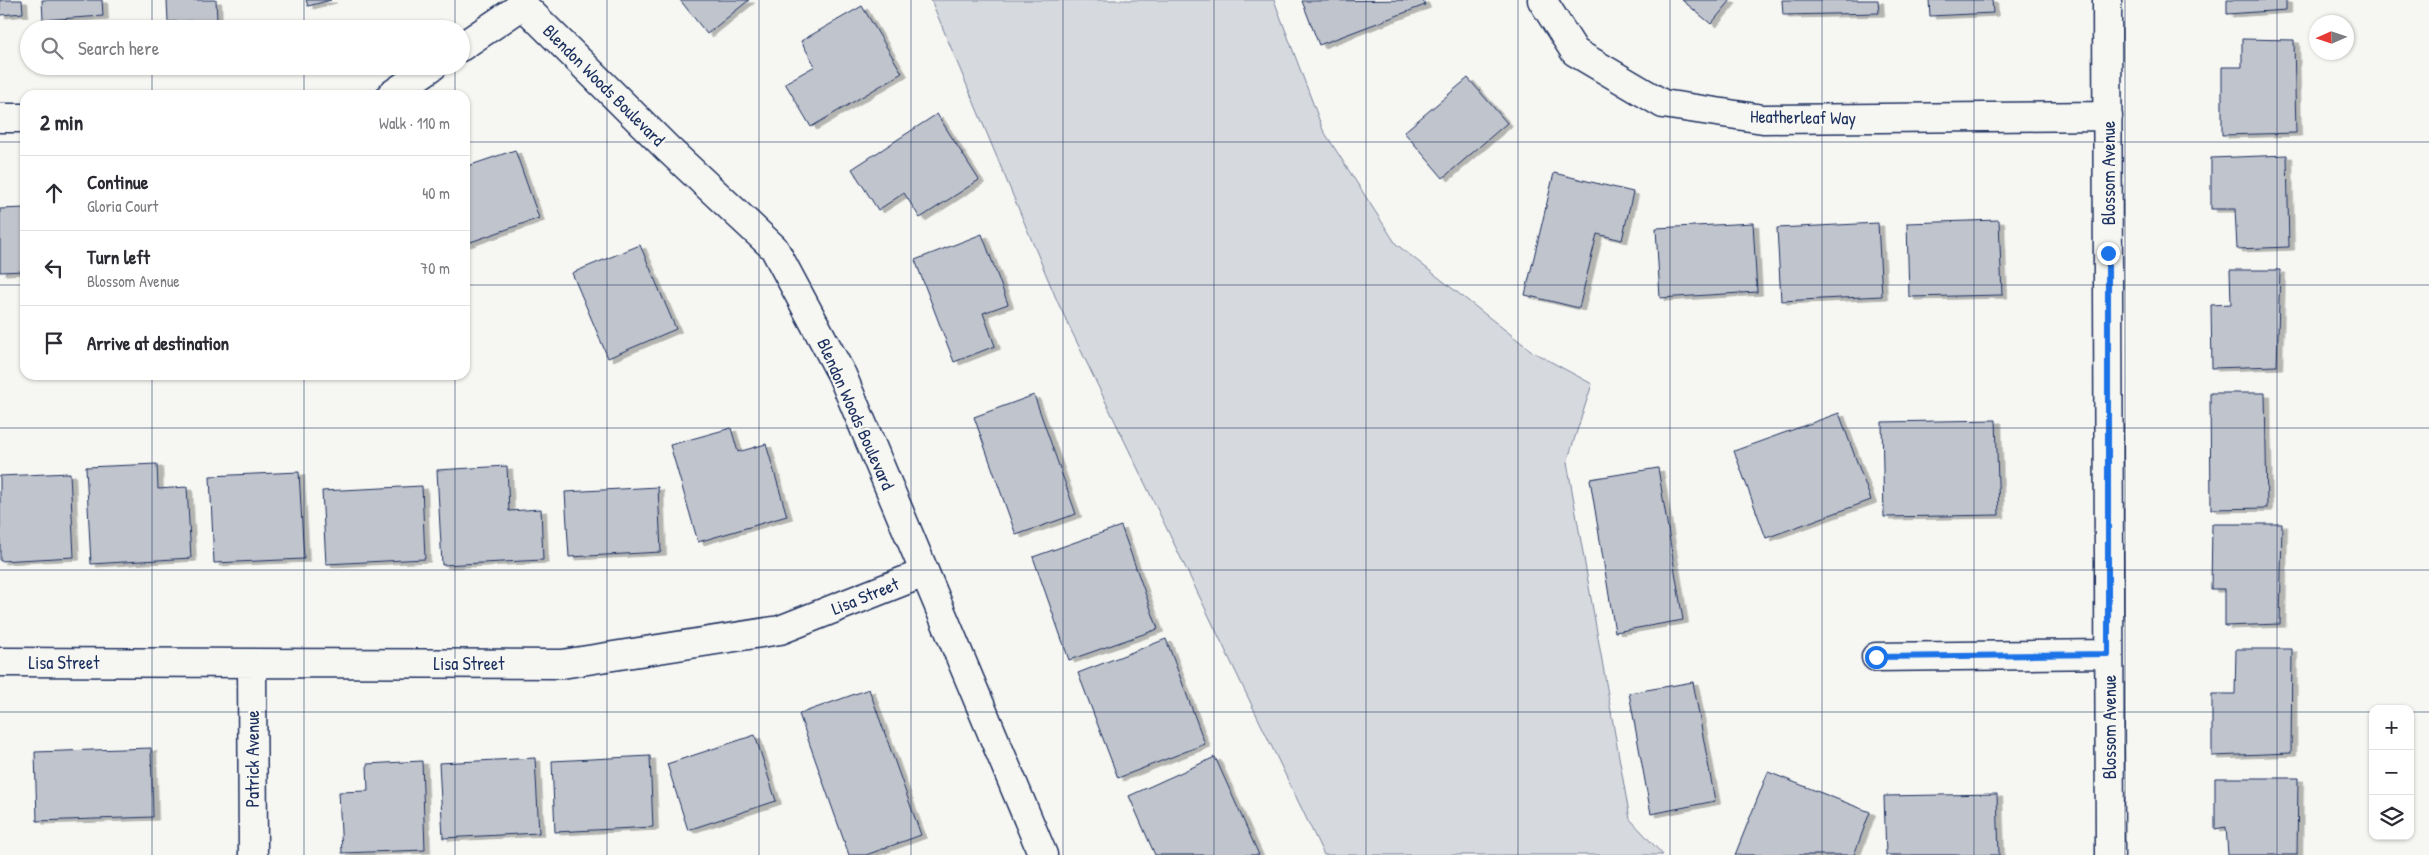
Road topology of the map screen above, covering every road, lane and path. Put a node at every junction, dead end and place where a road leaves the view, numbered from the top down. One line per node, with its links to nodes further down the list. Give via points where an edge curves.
1 (1542, 0): 7 (street, Heatherleaf Way, via 1575,52 1663,104 1763,119)
2 (2107, 0): 7 (street, Blossom Avenue)
3 (522, 2): 4 (street); 10 (street, Blendon Woods Boulevard, via 668,149 774,248 842,375)
4 (470, 40)
5 (420, 75): 6 (street)
6 (398, 90)
7 (2108, 116): 11 (street, Blossom Avenue)
8 (0, 118): 9 (street)
9 (20, 118)
10 (924, 573): 14 (street, Lisa Street, via 780,630 562,664); 16 (street, Blendon Woods Boulevard)
11 (2108, 654): 12 (street); 17 (street, Blossom Avenue)
12 (1876, 657)
13 (0, 662): 14 (street, Lisa Street)
14 (252, 663): 15 (street, Patrick Avenue)
15 (253, 855)
16 (1044, 855)
17 (2110, 855)

